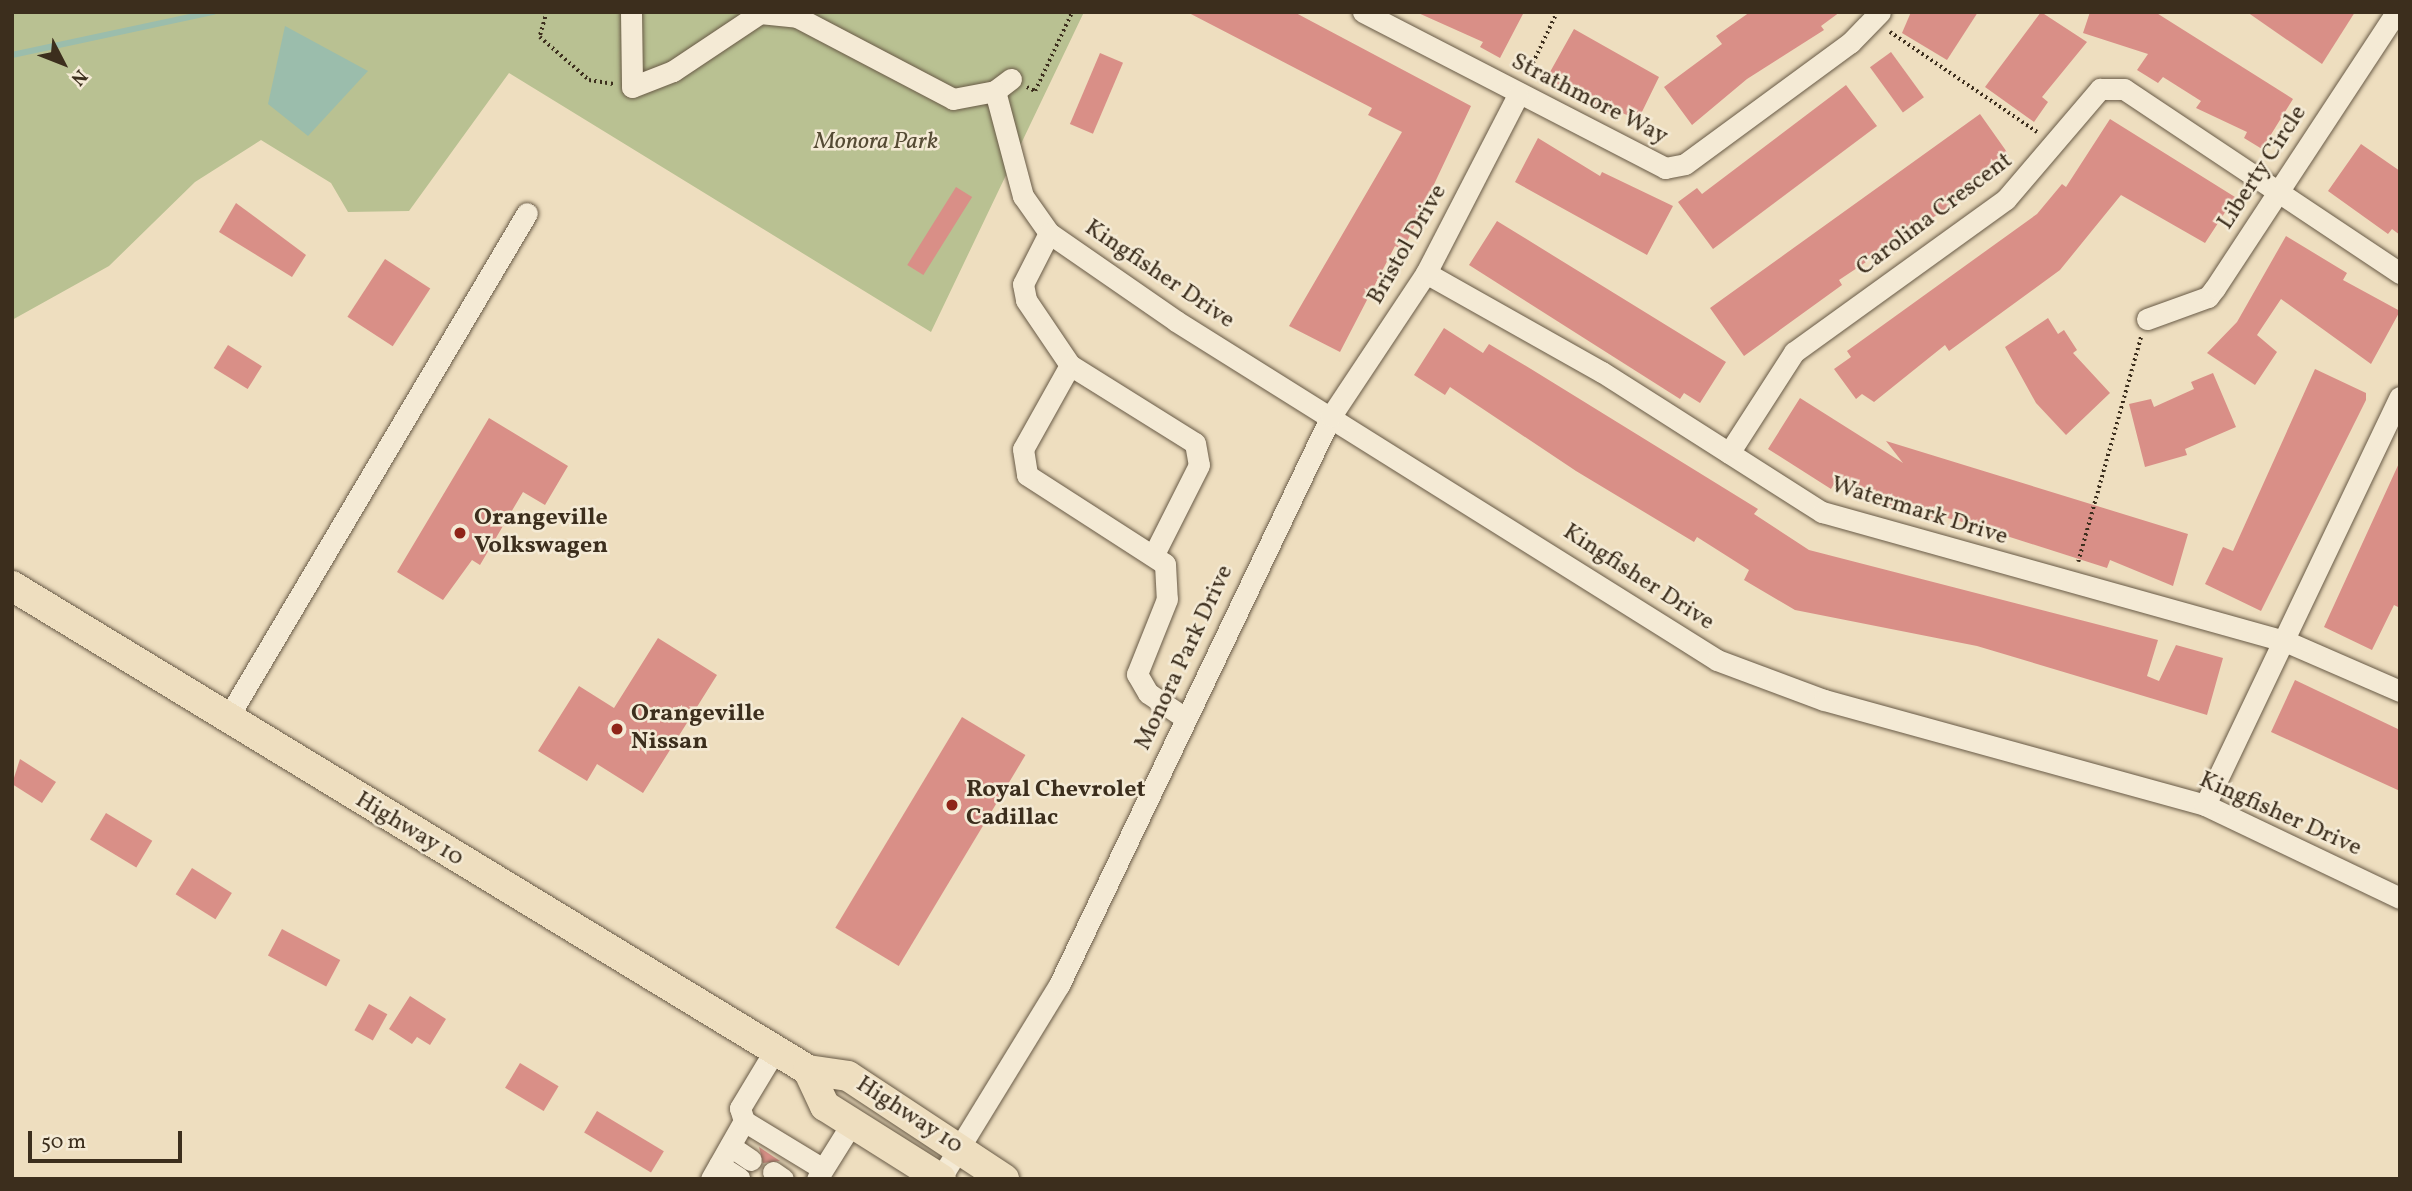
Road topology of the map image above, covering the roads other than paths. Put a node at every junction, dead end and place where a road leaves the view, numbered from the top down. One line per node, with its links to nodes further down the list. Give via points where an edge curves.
1 (631, 12): 8 (street, Kingfisher Drive, via 632,87 673,71 760,13 797,16 845,38 934,93 953,99 1003,85 1023,196)
2 (1363, 12): 5 (street, Strathmore Way)
3 (2396, 12): 6 (street, Liberty Circle)
4 (1877, 16): 5 (street, Strathmore Way, via 1676,168 1657,165)
5 (1518, 95): 9 (street, Bristol Drive)
6 (2280, 190): 10 (street, Carolina Crescent); 11 (street, Liberty Circle, via 2208,297); 15 (street, Carolina Crescent, via 2115,87 2088,98 2006,199 1794,352)
7 (527, 213): 21 (street)
8 (1049, 233): 12 (street, via 1023,284 1026,300); 14 (street, Kingfisher Drive, via 1176,321)
9 (1426, 272): 14 (street, Bristol Drive); 15 (street, Watermark Drive)
10 (2400, 273)
11 (2147, 319)
12 (1070, 365): 16 (street, via 1195,443 1199,465); 16 (street, via 1023,449 1027,475)
13 (2400, 397): 18 (street)
14 (1331, 416): 20 (street, Monora Park Drive); 22 (street, Kingfisher Drive, via 1717,660 1762,681)
15 (1729, 453): 18 (street, Watermark Drive, via 1822,512)
16 (1154, 554): 20 (street, via 1165,564 1167,599 1137,674 1148,693)
17 (12, 586): 21 (highway, Highway 10)
18 (2285, 641): 19 (street, Watermark Drive); 22 (street)
19 (2400, 691)
20 (1185, 718): 29 (street, Monora Park Drive, via 1059,985)
21 (227, 719): 24 (highway, Highway 10)
22 (2204, 805): 23 (street, Kingfisher Drive)
23 (2400, 898)
24 (775, 1050): 25 (highway, Highway 10); 26 (street, via 740,1108)
25 (808, 1070): 27 (highway, Highway 10, via 825,1105); 29 (highway, Highway 10, via 848,1076)
26 (744, 1121): 28 (street); 32 (street)
27 (852, 1123): 32 (street); 34 (highway, Highway 10)
28 (730, 1146): 30 (street); 31 (street)
29 (959, 1149): 34 (street, Monora Park Drive); 35 (highway, Highway 10)
30 (751, 1160)
31 (715, 1172): 33 (street)
32 (820, 1174)
33 (739, 1178)
34 (940, 1179)
35 (1004, 1179)

